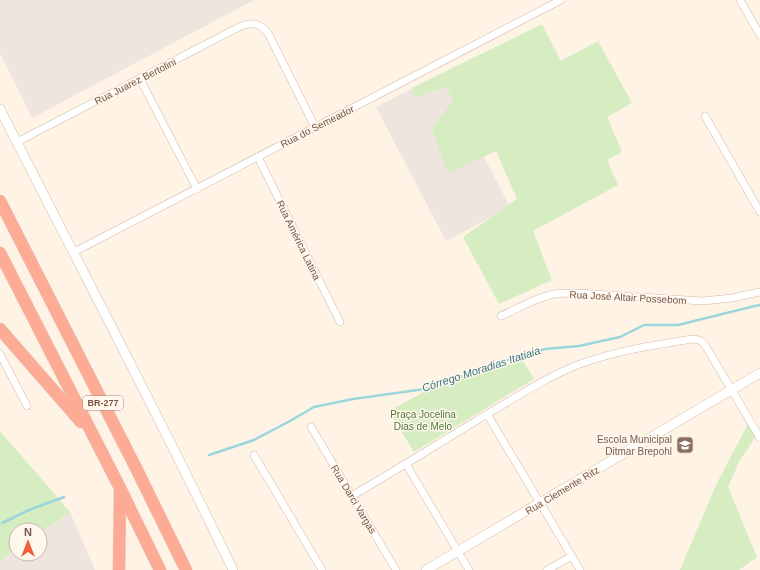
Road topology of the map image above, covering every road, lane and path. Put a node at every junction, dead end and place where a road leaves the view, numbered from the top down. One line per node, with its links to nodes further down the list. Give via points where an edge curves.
1 (561, 0): 7 (street, Rua do Semeador)
2 (740, 0): 3 (street)
3 (760, 35)
4 (140, 79): 7 (street, Rua Juarez Bertolini, via 239,27 255,24 268,33); 8 (street, Rua Juarez Bertolini); 10 (street)
5 (0, 109): 8 (main road)
6 (705, 116): 12 (street)
7 (315, 127): 9 (street, Rua do Semeador)
8 (17, 142): 13 (main road)
9 (258, 157): 10 (street, Rua do Semeador); 17 (street, Rua América Latina)
10 (197, 189): 13 (street, Rua do Semeador)
11 (0, 201): 36 (highway, BR-277)
12 (760, 212)
13 (74, 252): 37 (main road)
14 (0, 253): 25 (highway, BR-277)
15 (760, 292): 16 (street, Rua José Altair Possebom, via 703,301 563,293 542,298)
16 (501, 316)
17 (340, 322)
18 (0, 330): 25 (highway)
19 (0, 354): 22 (street)
20 (760, 373): 21 (main road, Rua Clemente Ritz)
21 (731, 390): 23 (street, via 703,342 692,339 616,353 580,364 552,376); 26 (street); 31 (main road, Rua Clemente Ritz)
22 (27, 406)
23 (487, 414): 28 (street); 31 (street)
24 (311, 427): 30 (street, Rua Darci Vargas)
25 (94, 436): 29 (highway, BR-277)
26 (760, 438)
27 (254, 455): 38 (street)
28 (406, 464): 30 (street); 32 (street)
29 (120, 488): 34 (highway, BR-277); 35 (highway)
30 (352, 496): 39 (street, Rua Darci Vargas)
31 (540, 503): 32 (main road, Rua Clemente Ritz); 33 (street)
32 (458, 551): 40 (main road, Rua Clemente Ritz); 41 (street)
33 (572, 556): 42 (street); 43 (street)
34 (157, 567)
35 (119, 570)
36 (186, 570)
37 (233, 570)
38 (322, 570)
39 (396, 570)
40 (426, 570)
41 (469, 570)
42 (548, 570)
43 (580, 570)

